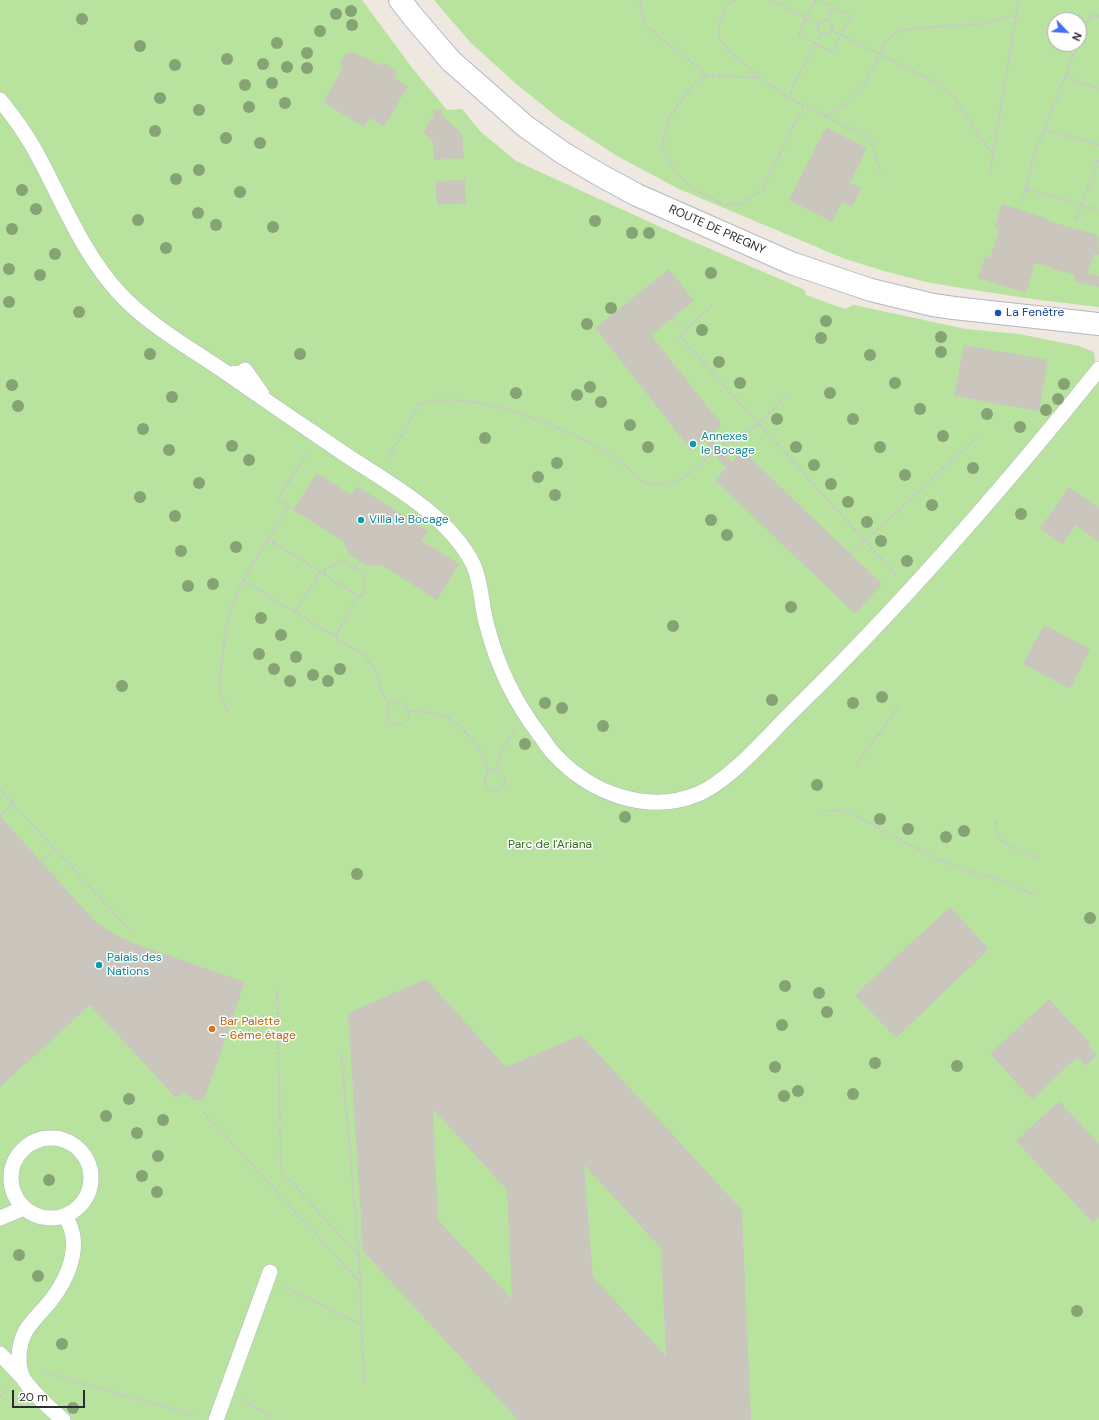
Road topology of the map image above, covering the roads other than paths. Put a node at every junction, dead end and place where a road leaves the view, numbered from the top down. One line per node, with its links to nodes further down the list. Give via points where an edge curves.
1 (400, 0): 3 (street, ROUTE DE PREGNY, via 451,61 525,126 563,153 637,195 791,263 871,290 933,305)
2 (0, 100): 5 (lane, via 35,151 91,255 120,295 144,317)
3 (1099, 324)
4 (1099, 369): 6 (lane, via 1014,473 910,590 843,662 741,763 719,782 699,794 672,801 652,802 615,796 595,787 573,772 554,754 529,721 503,676 488,633 474,565 463,548 434,516)
5 (228, 374): 6 (lane); 6 (lane, via 241,373 245,370)
6 (269, 403)
7 (24, 1208): 8 (lane, via 39,1218); 8 (lane, via 12,1189 14,1163 20,1152 31,1143 43,1138 56,1138 80,1149 88,1160 92,1173 86,1199 78,1210); 9 (lane)
8 (66, 1217): 12 (lane, via 73,1236 68,1270 52,1299 24,1332 19,1349)
9 (0, 1218)
10 (269, 1275): 13 (lane)
11 (0, 1354): 12 (lane)
12 (22, 1377): 14 (lane)
13 (210, 1419)
14 (63, 1420)

